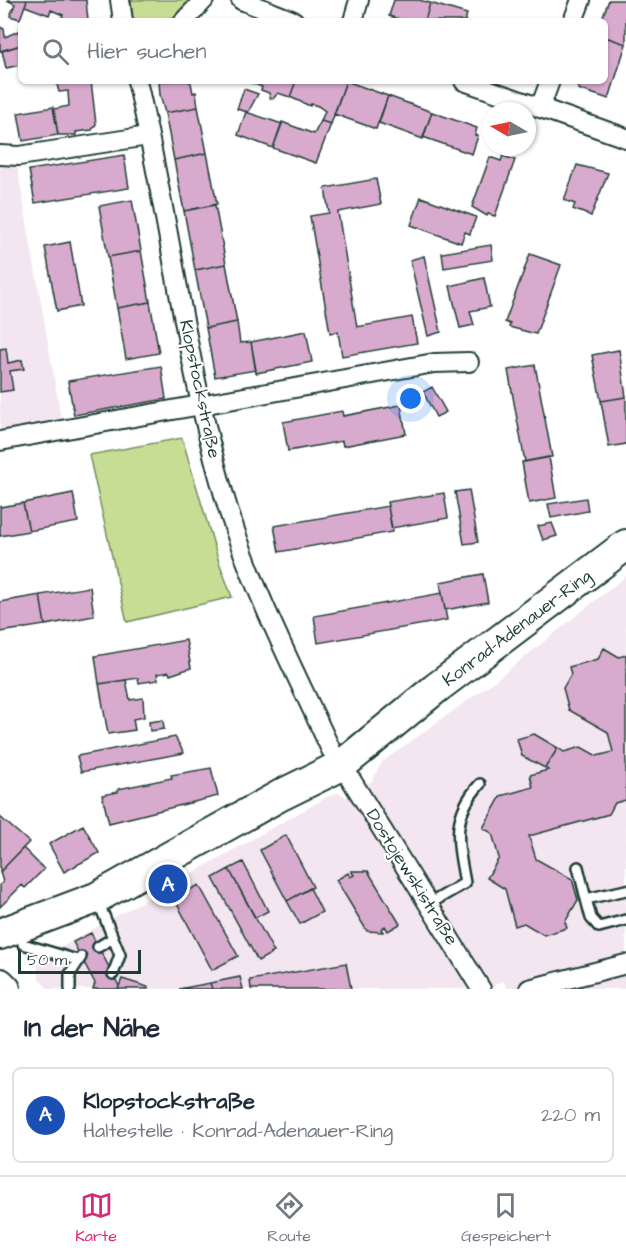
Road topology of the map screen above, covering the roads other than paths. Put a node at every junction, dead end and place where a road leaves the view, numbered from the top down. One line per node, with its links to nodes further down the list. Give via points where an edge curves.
1 (120, 0): 6 (street)
2 (204, 0): 7 (street)
3 (241, 0): 8 (street)
4 (359, 0): 9 (street)
5 (581, 0): 10 (street)
6 (123, 18)
7 (186, 18)
8 (286, 18)
9 (354, 18)
10 (574, 18)
11 (138, 84): 15 (street, Klopstockstraße)
12 (472, 84): 14 (street)
13 (549, 84): 14 (street)
14 (540, 108): 16 (street)
15 (148, 136): 17 (street, via 18,156); 19 (street, Klopstockstraße)
16 (626, 138)
17 (0, 155)
18 (469, 362): 19 (street, via 434,363)
19 (201, 403): 20 (street); 22 (street, Klopstockstraße, via 246,562 278,638)
20 (0, 441)
21 (624, 550): 22 (main road, Konrad-Adenauer-Ring, via 435,689 382,716)
22 (337, 757): 27 (main road, Konrad-Adenauer-Ring, via 303,772 281,795); 28 (street, Dostojewskistraße)
23 (480, 784): 28 (lane, via 459,818 465,883)
24 (578, 867): 26 (lane)
25 (626, 890): 26 (lane)
26 (586, 899): 29 (lane, via 591,918 599,927)
27 (91, 901): 30 (lane); 31 (main road, Konrad-Adenauer-Ring)
28 (429, 904): 38 (street, Dostojewskistraße)
29 (626, 920)
30 (113, 938): 32 (lane); 34 (lane, via 120,955)
31 (8, 945): 37 (lane, via 79,959 70,974)
32 (98, 947)
33 (626, 964): 39 (street)
34 (113, 974)
35 (0, 984): 36 (main road)
36 (5, 989)
37 (70, 989)
38 (481, 989)
39 (529, 989)

